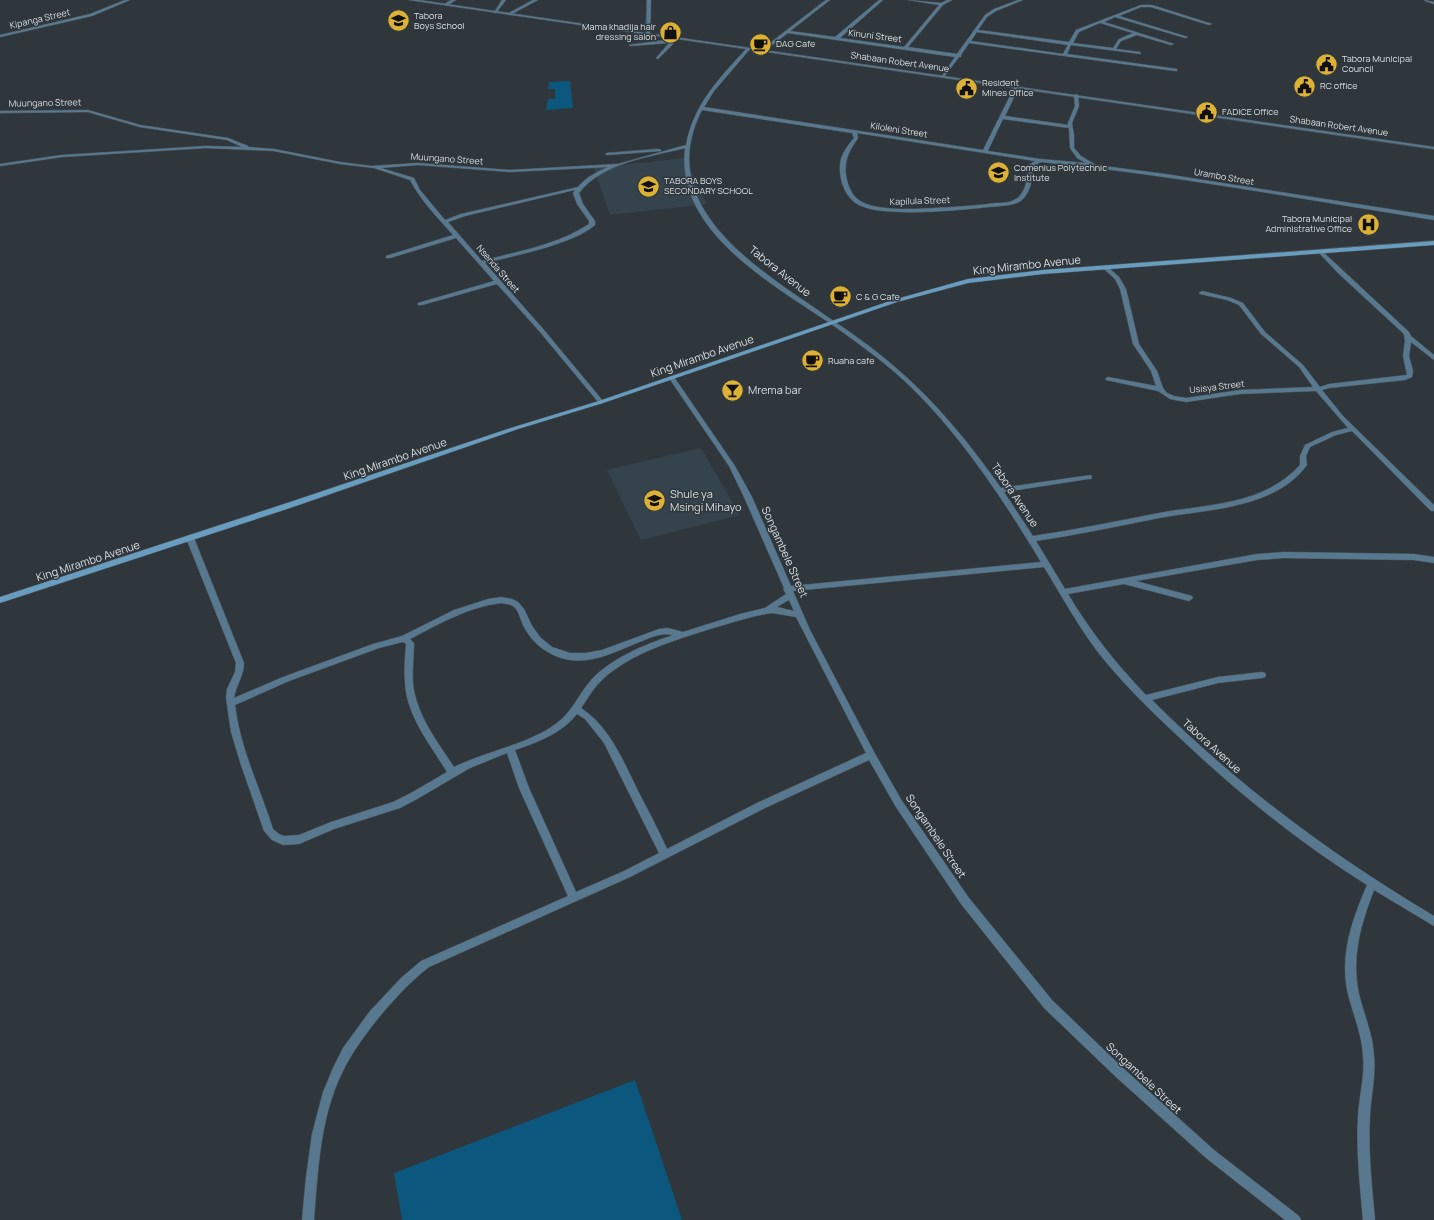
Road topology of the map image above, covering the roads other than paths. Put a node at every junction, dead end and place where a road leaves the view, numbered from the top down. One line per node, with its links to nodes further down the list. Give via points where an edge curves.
1 (128, 0): 27 (street, Kipanga Street, via 91,15)
2 (411, 0): 15 (street, Shabaan Robert Avenue)
3 (454, 0): 15 (street)
4 (504, 0): 18 (street)
5 (536, 0): 19 (street)
6 (649, 0): 26 (street)
7 (828, 0): 24 (street)
8 (881, 0): 29 (street)
9 (910, 0): 16 (street)
10 (950, 0): 16 (street)
11 (1021, 0): 23 (street, via 990,13)
12 (1426, 0): 14 (street)
13 (1144, 1): 17 (street)
14 (1434, 3)
15 (447, 4): 18 (street, Shabaan Robert Avenue)
16 (942, 4): 35 (street)
17 (1145, 5): 20 (street); 22 (street)
18 (495, 12): 19 (street, Shabaan Robert Avenue)
19 (509, 14): 26 (street, Shabaan Robert Avenue)
20 (1115, 16): 21 (street); 28 (street)
21 (1100, 22): 25 (street); 32 (street, via 1076,32)
22 (1210, 24)
23 (976, 31): 31 (street); 32 (street)
24 (788, 32): 29 (street, Kinuni Street); 38 (street)
25 (1138, 33): 33 (street); 37 (street, via 1120,40)
26 (648, 34): 30 (street, Shabaan Robert Avenue)
27 (0, 36)
28 (1186, 37)
29 (836, 39): 35 (street, Kinuni Street)
30 (675, 40): 34 (street); 36 (street, Shabaan Robert Avenue); 42 (street)
31 (969, 42): 40 (street); 41 (street)
32 (1070, 43): 37 (street); 40 (street)
33 (1172, 44)
34 (631, 45)
35 (905, 48): 41 (street, Kinuni Street)
36 (748, 49): 38 (street, Shabaan Robert Avenue); 47 (street, Tabora Avenue, via 713,88)
37 (1114, 49): 39 (street)
38 (762, 51): 44 (street, Shabaan Robert Avenue)
39 (1140, 53)
40 (1064, 55): 43 (street)
41 (960, 56): 44 (street)
42 (658, 58)
43 (1175, 70)
44 (944, 76): 45 (street, Shabaan Robert Avenue)
45 (1017, 88): 46 (street, Shabaan Robert Avenue); 49 (street)
46 (1076, 96): 50 (street, Urambo Street, via 1077,106); 56 (street, Shabaan Robert Avenue)
47 (701, 108): 51 (street, Kiloleni Street); 54 (street, Tabora Avenue, via 690,136)
48 (0, 112): 55 (street, Muungano Street, via 88,111 140,126 228,139)
49 (1002, 117): 50 (street); 58 (street)
50 (1070, 128): 66 (street, Urambo Street, via 1074,153)
51 (851, 130): 52 (street, Kiloleni Street); 53 (street)
52 (875, 134): 53 (street); 58 (street, Kiloleni Street)
53 (856, 138): 64 (street, Kapilula Street, via 845,153 843,175 853,198 869,208 932,209 1015,202 1024,195)
54 (689, 146): 57 (street, Muungano Street); 79 (street, Tabora Avenue, via 687,170 691,190 716,231 766,277)
55 (252, 148): 62 (street, Muungano Street, via 206,147 62,156); 65 (street, Muungano Street, via 344,164)
56 (1434, 148)
57 (675, 150): 59 (street); 63 (street, Muungano Street)
58 (985, 151): 60 (street, Kiloleni Street)
59 (606, 154)
60 (1023, 157): 61 (street, Kiloleni Street); 64 (street)
61 (1040, 160): 64 (street); 66 (street, Kiloleni Street)
62 (0, 165)
63 (617, 165): 65 (street, Muungano Street, via 510,171 418,164); 67 (street, Muungano Street, via 598,174)
64 (1031, 165)
65 (371, 166): 69 (street, Nsenda Street, via 412,179)
66 (1095, 166): 68 (street, Urambo Street)
67 (579, 188): 69 (street); 74 (street, via 577,198 592,221 592,225 587,229 566,238)
68 (1434, 218)
69 (444, 222): 70 (street, Nsenda Street)
70 (457, 236): 73 (street); 74 (street, Nsenda Street)
71 (1434, 243): 72 (main road, King Mirambo Avenue)
72 (1321, 252): 75 (main road, King Mirambo Avenue); 80 (street)
73 (388, 257)
74 (480, 263): 76 (street, Nsenda Street)
75 (1106, 268): 79 (main road, King Mirambo Avenue, via 1007,275 968,281 895,301); 84 (street, via 1117,278 1123,289 1136,344 1154,371)
76 (496, 282): 78 (street); 86 (street, Nsenda Street, via 542,331)
77 (1202, 293): 85 (street, via 1241,304 1263,333 1301,366)
78 (420, 304)
79 (833, 322): 82 (main road, King Mirambo Avenue); 89 (street, Tabora Avenue, via 917,390 952,428)
80 (1409, 337): 81 (street); 85 (street, Usisya Street, via 1406,356 1410,376 1346,383)
81 (1434, 358)
82 (672, 378): 86 (main road, King Mirambo Avenue); 96 (street, Songambele Street, via 732,466)
83 (1108, 379): 84 (street, Usisya Street)
84 (1160, 389): 85 (street, Usisya Street, via 1172,398 1186,400 1240,392)
85 (1318, 389): 87 (street)
86 (601, 402): 91 (main road, King Mirambo Avenue, via 516,428)
87 (1354, 429): 90 (street); 92 (street, via 1334,433 1307,446 1303,456 1304,464 1300,470 1278,486 1254,497 1098,529)
88 (1088, 477): 89 (street)
89 (1000, 490): 92 (street, Tabora Avenue)
90 (1434, 509)
91 (190, 538): 99 (main road, King Mirambo Avenue); 106 (street, via 240,663)
92 (1031, 538): 94 (street, Tabora Avenue)
93 (1434, 560): 95 (street, via 1414,557 1284,555 1216,564)
94 (1047, 564): 96 (street); 97 (street, Tabora Avenue)
95 (1125, 582): 97 (street); 98 (street)
96 (789, 592): 100 (street); 101 (street, Songambele Street)
97 (1062, 592): 105 (street, Tabora Avenue, via 1108,659)
98 (1189, 598)
99 (0, 600)
100 (766, 611): 101 (street); 102 (street, via 741,616)
101 (799, 614): 109 (street, Songambele Street)
102 (683, 635): 103 (street, via 662,631 590,656 570,656 546,647 528,627 519,608 512,602 494,601 457,613); 107 (street, via 655,645 612,667 598,679)
103 (404, 639): 106 (street, via 376,646 286,679); 110 (street, via 410,643 409,683 419,719)
104 (1262, 675): 105 (street, via 1218,680)
105 (1144, 699): 112 (street, Tabora Avenue, via 1197,750 1256,800)
106 (231, 703): 110 (street, via 238,744 269,831 275,839 284,842 294,841 330,826 393,807 430,788)
107 (577, 710): 108 (street, via 553,731); 111 (street, via 588,717 607,740)
108 (510, 749): 110 (street, via 476,760); 113 (street, via 524,788)
109 (871, 755): 111 (street, via 762,805); 116 (street, Songambele Street, via 920,837 965,901 1048,1004 1210,1154)
110 (452, 772)
111 (665, 854): 113 (street)
112 (1372, 884): 114 (street, Tabora Avenue); 117 (street, via 1350,953 1354,994 1368,1044 1369,1066 1364,1117)
113 (574, 898): 115 (street, via 425,964 408,976 392,994 347,1053 330,1090 315,1148)
114 (1434, 921)
115 (308, 1220)
116 (1295, 1220)
117 (1369, 1220)

